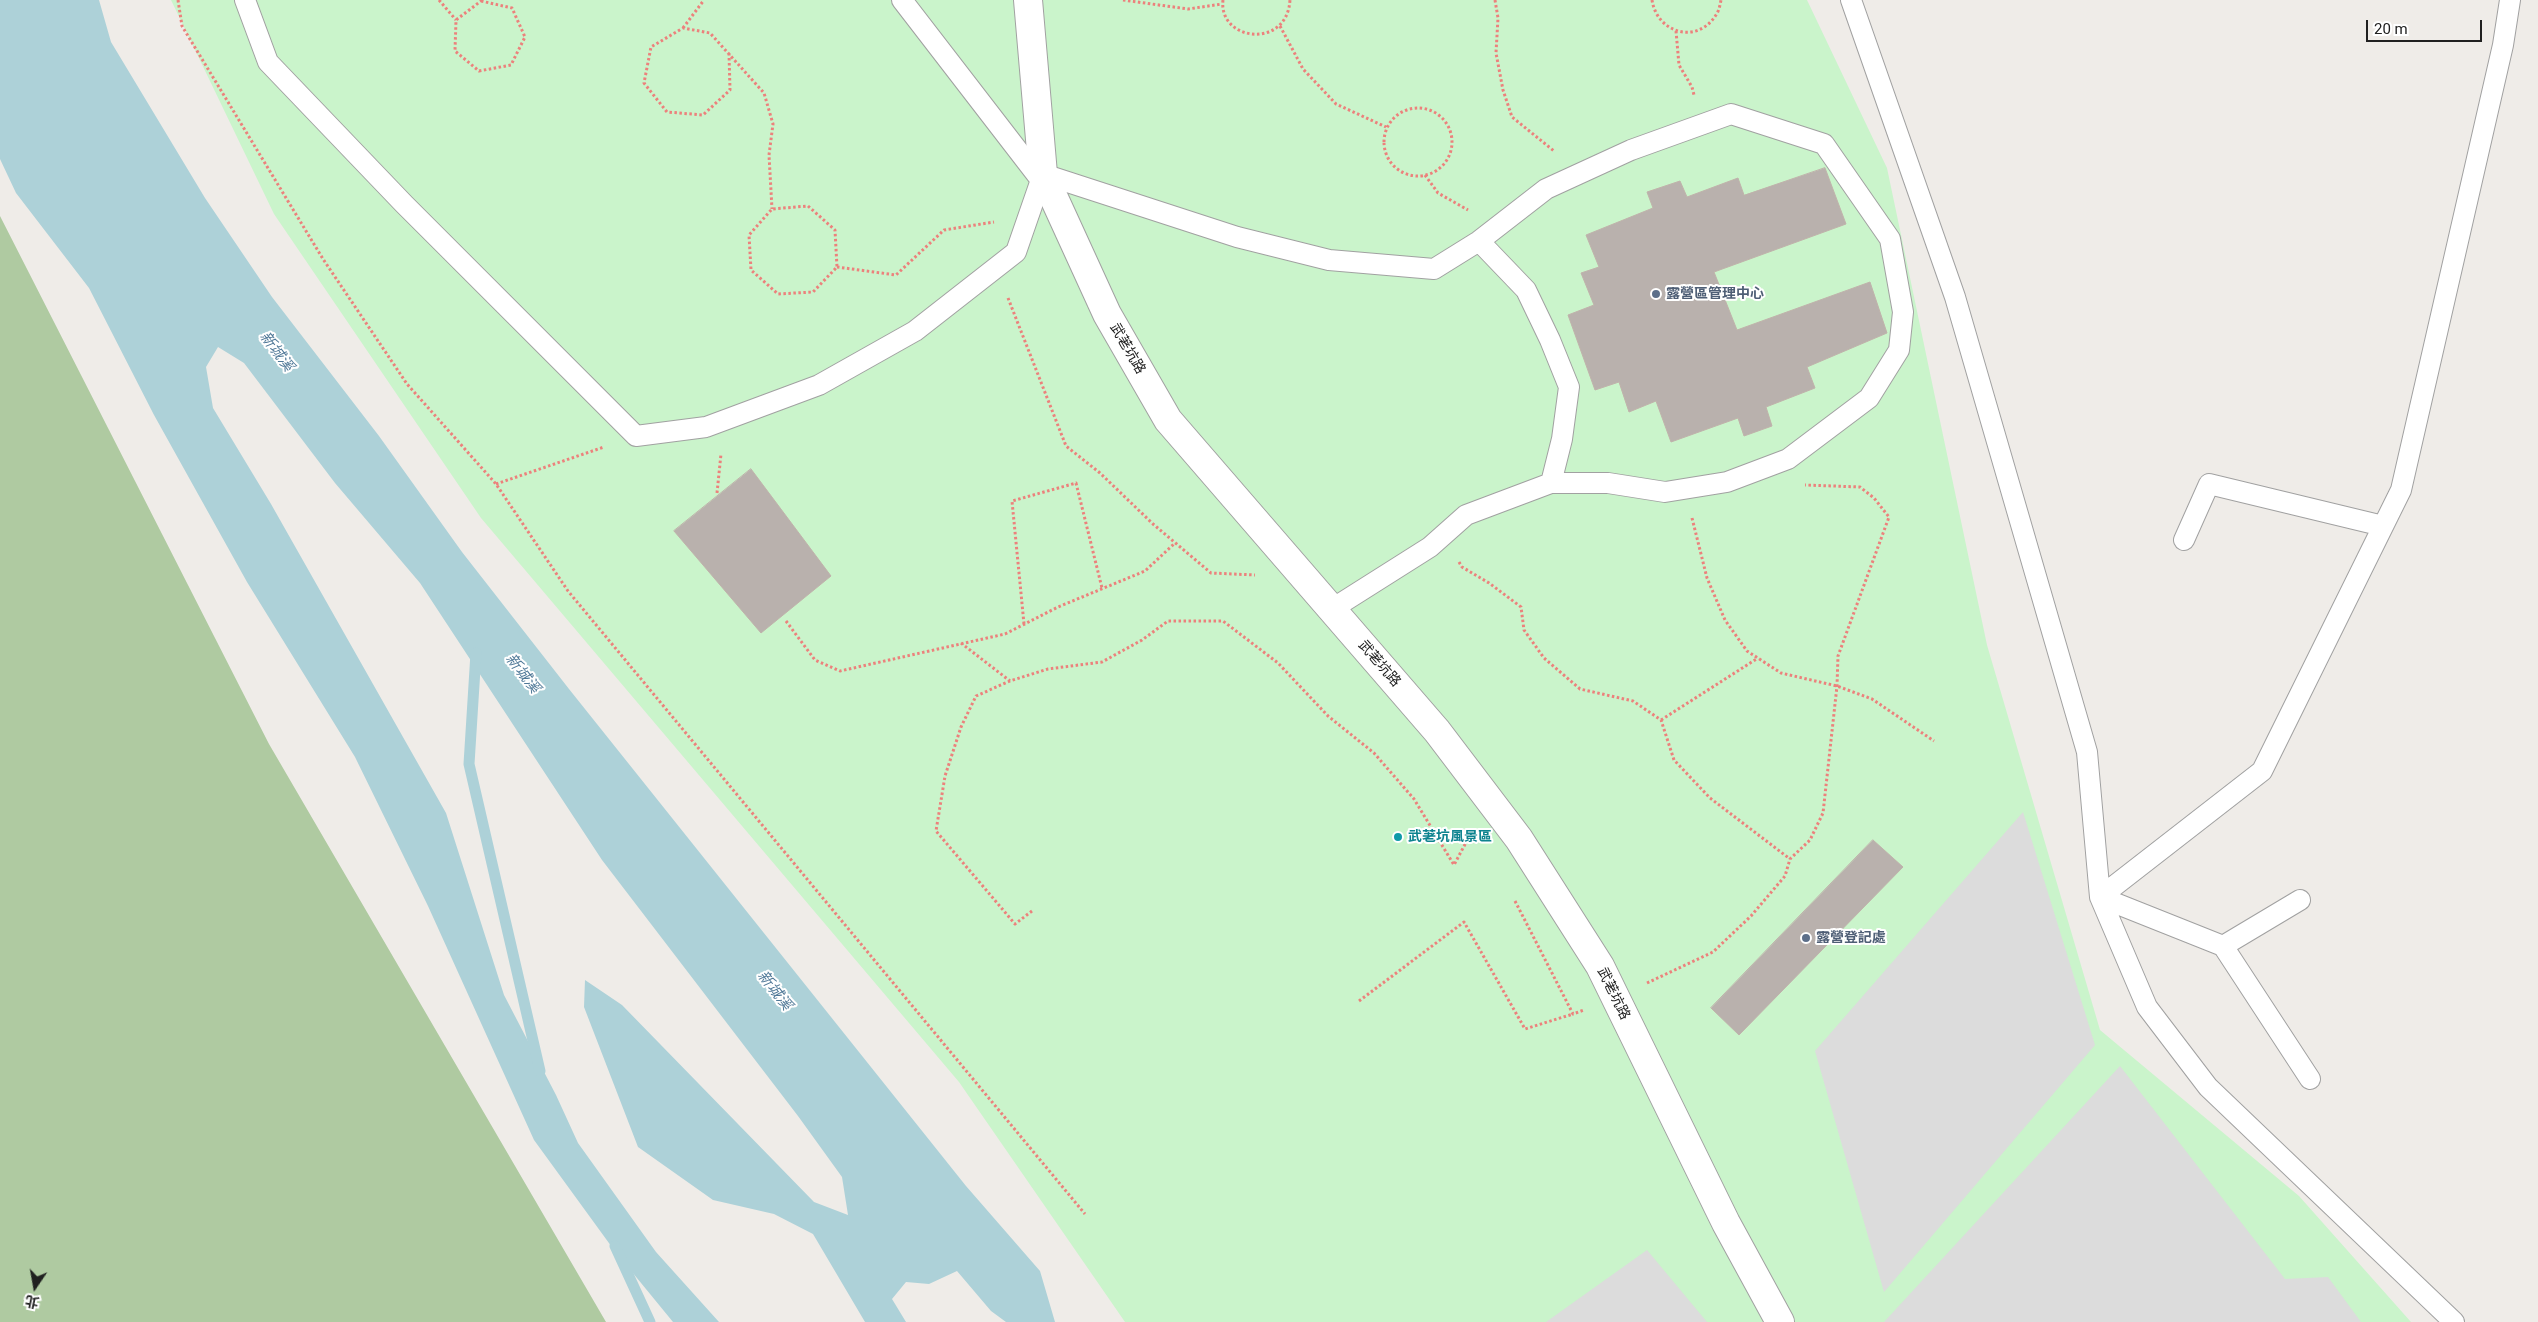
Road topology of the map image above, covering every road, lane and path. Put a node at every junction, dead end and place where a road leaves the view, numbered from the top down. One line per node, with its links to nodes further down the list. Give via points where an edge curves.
1 (178, 0): 34 (path, via 182,26 323,259 407,384)
2 (245, 0): 31 (lane, via 268,62 404,204)
3 (439, 0): 15 (path)
4 (704, 0): 17 (path)
5 (902, 0): 23 (lane, via 1040,179)
6 (1028, 0): 23 (street, 武荖坑路)
7 (1123, 0): 14 (path, via 1188,9)
8 (1290, 0): 16 (path, via 1289,12)
9 (1496, 0): 22 (path, via 1496,53 1512,116)
10 (1652, 0): 18 (path, via 1662,24)
11 (1721, 0): 18 (path, via 1717,14 1706,26 1691,32)
12 (1851, 0): 55 (lane, via 1955,297 2087,752)
13 (2510, 0): 37 (lane, via 2503,45 2401,490)
14 (1222, 2): 16 (path, via 1226,16 1244,33 1270,33)
15 (456, 20): 15 (path, via 481,0 512,8 525,37 511,65 479,71 455,51)
16 (1280, 26): 21 (path, via 1303,69 1336,104)
17 (683, 28): 19 (path, via 710,33); 19 (path, via 651,46 644,83 666,112 703,115 730,90)
18 (1676, 31): 20 (path, via 1680,66 1692,87)
19 (729, 53): 25 (path, via 764,93 774,124 769,155)
20 (1700, 125): 22 (lane, via 1631,150); 32 (lane, via 1731,114 1824,144 1890,238 1903,312 1899,350 1869,398 1788,459)
21 (1386, 128): 24 (path, via 1383,142 1387,157 1396,169 1410,175); 24 (path, via 1396,115 1410,109 1425,108 1439,115 1448,127 1452,142 1448,157 1439,168)
22 (1582, 173): 27 (lane, via 1546,189)
23 (1043, 174): 27 (lane, via 1237,237 1329,260 1434,269); 29 (lane, via 1016,252); 43 (street, 武荖坑路, via 1107,314 1168,420)
24 (1425, 175): 27 (path, via 1438,193 1470,211)
25 (772, 209): 28 (path, via 808,206 835,230); 28 (path, via 749,235 751,270 778,294 813,292)
26 (1002, 221): 28 (path, via 944,230 896,275)
27 (1479, 241): 33 (lane, via 1526,290 1569,387 1562,439)
28 (837, 267)
29 (996, 268): 30 (lane, via 915,331 819,385); 40 (path, via 1066,446)
30 (718, 423): 31 (lane); 36 (path, via 722,463)
31 (636, 436): 34 (path)
32 (1766, 467): 35 (lane, via 1727,482); 49 (path, via 1774,478 1793,485 1860,487 1889,517 1838,656)
33 (1551, 483): 35 (lane, via 1608,483 1665,492); 38 (lane, via 1466,515)
34 (496, 484): 63 (path, via 568,591)
35 (1684, 488): 47 (path, via 1707,578 1725,620 1747,651)
36 (717, 492)
37 (2383, 526): 39 (lane, via 2209,484); 55 (lane, via 2262,771)
38 (1443, 536): 43 (lane); 50 (path, via 1462,567 1489,582 1521,607 1524,630 1544,658 1580,689 1633,701)
39 (2184, 540)
40 (1175, 543): 41 (path, via 1211,573); 42 (path, via 1145,571)
41 (1264, 575)
42 (1102, 588): 45 (path); 45 (path, via 1076,483 1012,501)
43 (1332, 609): 59 (street, 武荖坑路, via 1437,731 1519,839 1600,966)
44 (786, 622): 46 (path, via 815,660 840,671)
45 (1024, 624): 46 (path, via 1005,634)
46 (961, 643): 48 (path)
47 (1758, 658): 49 (path, via 1781,673); 50 (path)
48 (1010, 681): 52 (path, via 1048,669 1102,662 1168,621 1223,621 1278,663 1328,716 1374,753 1414,799 1454,865); 57 (path, via 976,696 961,727 946,776 936,831 1015,924)
49 (1837, 686): 51 (path, via 1872,699); 53 (path, via 1824,813 1810,840)
50 (1661, 720): 53 (path, via 1674,760 1710,798)
51 (1934, 741)
52 (1472, 830)
53 (1790, 859): 59 (path, via 1785,876 1751,916 1713,952)
54 (1514, 896): 61 (path, via 1516,906)
55 (2100, 897): 58 (lane); 65 (lane, via 2148,1007 2208,1087)
56 (2300, 900): 58 (lane)
57 (1032, 911)
58 (2223, 946): 62 (lane)
59 (1614, 997): 61 (path); 64 (street, 武荖坑路, via 1726,1224)
60 (1359, 1001): 61 (path, via 1464,922 1525,1029)
61 (1573, 1014)
62 (2310, 1079)
63 (1085, 1214)
64 (1780, 1322)
65 (2454, 1322)

